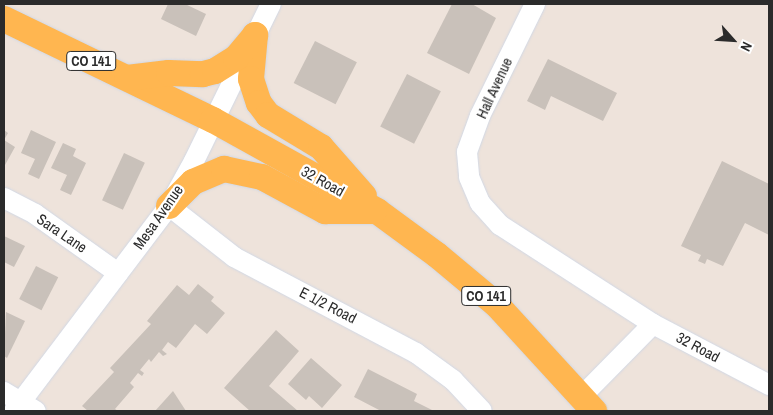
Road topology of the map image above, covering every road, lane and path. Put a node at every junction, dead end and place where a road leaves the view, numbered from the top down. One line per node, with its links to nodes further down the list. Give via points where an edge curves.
1 (271, 4): 4 (street, Mesa Avenue)
2 (535, 4): 7 (street, Hall Avenue, via 480,116 467,152)
3 (4, 18): 5 (main road, 32 Road / CO 141)
4 (255, 35): 5 (main road, via 236,58 215,72 169,72); 6 (street, Mesa Avenue); 10 (main road, via 250,79 259,103 268,115 321,147)
5 (127, 78): 6 (main road, 32 Road / CO 141)
6 (213, 120): 9 (street, Mesa Avenue); 10 (main road, 32 Road / CO 141)
7 (469, 177): 12 (street, 32 Road, via 480,203 500,225)
8 (4, 198): 11 (street, Sara Lane, via 35,214)
9 (169, 206): 10 (main road, via 193,182 224,168 262,177 326,211); 11 (street, Mesa Avenue); 16 (street, E 1/2 Road, via 234,257 416,352 453,380)
10 (377, 211): 15 (main road, 32 Road / CO 141, via 483,293 532,340)
11 (118, 273): 14 (street, Mesa Avenue)
12 (653, 324): 13 (street, 32 Road); 15 (street)
13 (769, 385)
14 (19, 404)
15 (588, 404)
16 (482, 411)

